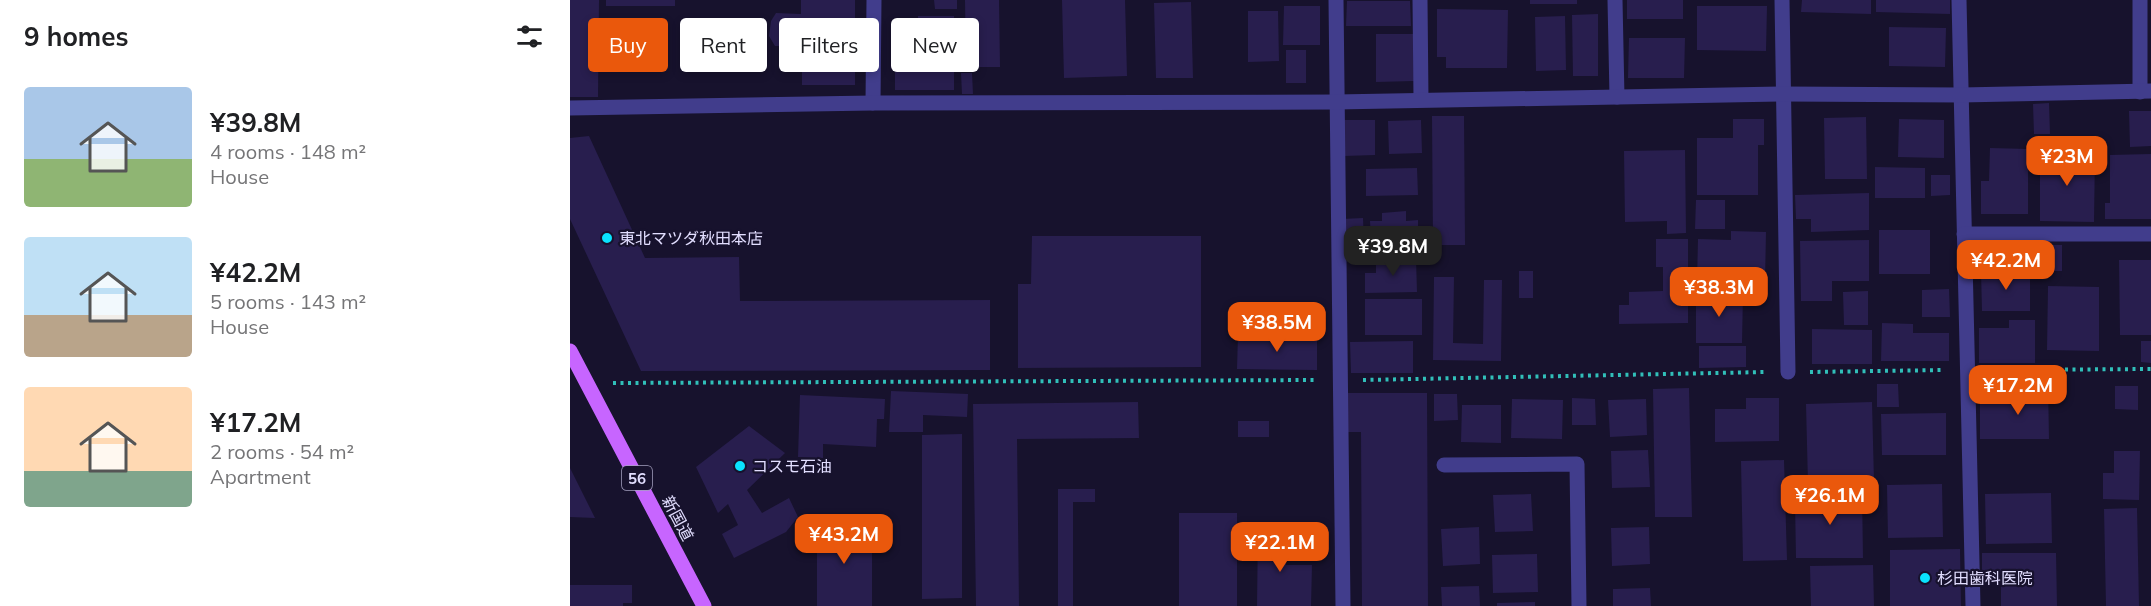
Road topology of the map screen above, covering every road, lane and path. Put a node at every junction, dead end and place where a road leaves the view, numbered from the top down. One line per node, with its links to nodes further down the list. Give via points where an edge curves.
1 (874, 0): 14 (street)
2 (1336, 0): 13 (street)
3 (1420, 0): 12 (street)
4 (1615, 0): 11 (street)
5 (1782, 0): 9 (street)
6 (1959, 0): 10 (street)
7 (2140, 0): 8 (street)
8 (2146, 92): 10 (street)
9 (1783, 94): 10 (street); 11 (street); 19 (street)
10 (1960, 95): 16 (street)
11 (1617, 97): 12 (street)
12 (1421, 99): 13 (street)
13 (1336, 102): 14 (street); 22 (street)
14 (873, 103): 15 (street)
15 (570, 108)
16 (1964, 234): 17 (street); 24 (street)
17 (2151, 234)
18 (570, 351): 21 (main road, 新国道 / 56)
19 (1788, 372)
20 (1444, 465): 23 (street, via 1577,464)
21 (704, 606)
22 (1343, 606)
23 (1579, 606)
24 (1973, 606)

